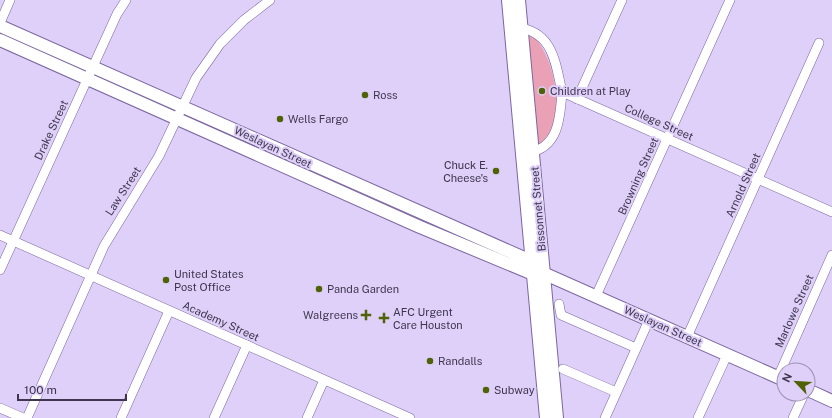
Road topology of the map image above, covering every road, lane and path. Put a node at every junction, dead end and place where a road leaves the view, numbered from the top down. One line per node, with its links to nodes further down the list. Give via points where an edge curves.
1 (10, 0): 8 (street)
2 (126, 0): 12 (street, Drake Street)
3 (270, 0): 16 (street, Law Street, via 244,20 220,44 196,78)
4 (508, 0): 9 (main road, Bissonnet Street)
5 (518, 0): 9 (main road, Bissonnet Street)
6 (622, 0): 15 (street)
7 (730, 0): 18 (street, Browning Street)
8 (0, 24): 12 (main road, Weslayan Street)
9 (516, 27): 14 (street, via 536,32 550,46); 19 (main road, Bissonnet Street)
10 (0, 40): 13 (main road, Weslayan Street)
11 (819, 43): 21 (street, Arnold Street)
12 (93, 67): 13 (street, Drake Street); 16 (main road, Weslayan Street)
13 (87, 80): 17 (main road, Weslayan Street); 26 (street, Drake Street)
14 (562, 92): 15 (street, College Street); 19 (street, via 560,118 554,134 546,146)
15 (578, 99): 18 (street, College Street)
16 (182, 106): 17 (street, Law Street); 20 (main road, Weslayan Street)
17 (176, 120): 20 (main road, Weslayan Street); 31 (street, Law Street, via 159,156 120,216)
18 (668, 138): 21 (street, College Street); 32 (street, Browning Street)
19 (527, 153): 28 (main road, Bissonnet Street); 30 (main road, Bissonnet Street)
20 (309, 170): 23 (main road, Weslayan Street); 24 (main road, Weslayan Street)
21 (759, 179): 22 (street, College Street); 36 (street, Arnold Street)
22 (832, 212)
23 (426, 215): 24 (main road); 28 (main road, Weslayan Street)
24 (420, 227): 30 (main road, Weslayan Street)
25 (0, 235): 26 (street, Academy Street)
26 (13, 241): 29 (street, Drake Street); 31 (street, Academy Street)
27 (832, 255): 40 (street, Marlowe Street)
28 (531, 261): 30 (main road, Weslayan Street)
29 (0, 270)
30 (538, 273): 32 (main road, Weslayan Street); 55 (main road, Bissonnet Street); 56 (main road, Bissonnet Street)
31 (90, 276): 34 (street, Academy Street); 51 (street, Law Street)
32 (596, 296): 35 (main road, Weslayan Street)
33 (559, 304): 38 (street, via 561,315)
34 (169, 311): 37 (street, Academy Street); 52 (street)
35 (649, 320): 36 (main road, Weslayan Street); 38 (street)
36 (687, 337): 39 (main road, Weslayan Street)
37 (247, 345): 43 (street, Academy Street); 53 (street)
38 (636, 348): 44 (street)
39 (727, 355): 42 (main road, Weslayan Street); 58 (street)
40 (788, 362)
41 (563, 369): 44 (street)
42 (776, 376)
43 (324, 380): 49 (street, Academy Street); 54 (street)
44 (616, 392): 57 (street)
45 (816, 394): 46 (main road)
46 (832, 401)
47 (800, 402): 59 (street)
48 (0, 408): 50 (street)
49 (405, 417)
50 (23, 418)
51 (27, 418)
52 (121, 418)
53 (214, 418)
54 (307, 418)
55 (546, 418)
56 (557, 418)
57 (605, 418)
58 (698, 418)
59 (793, 418)

